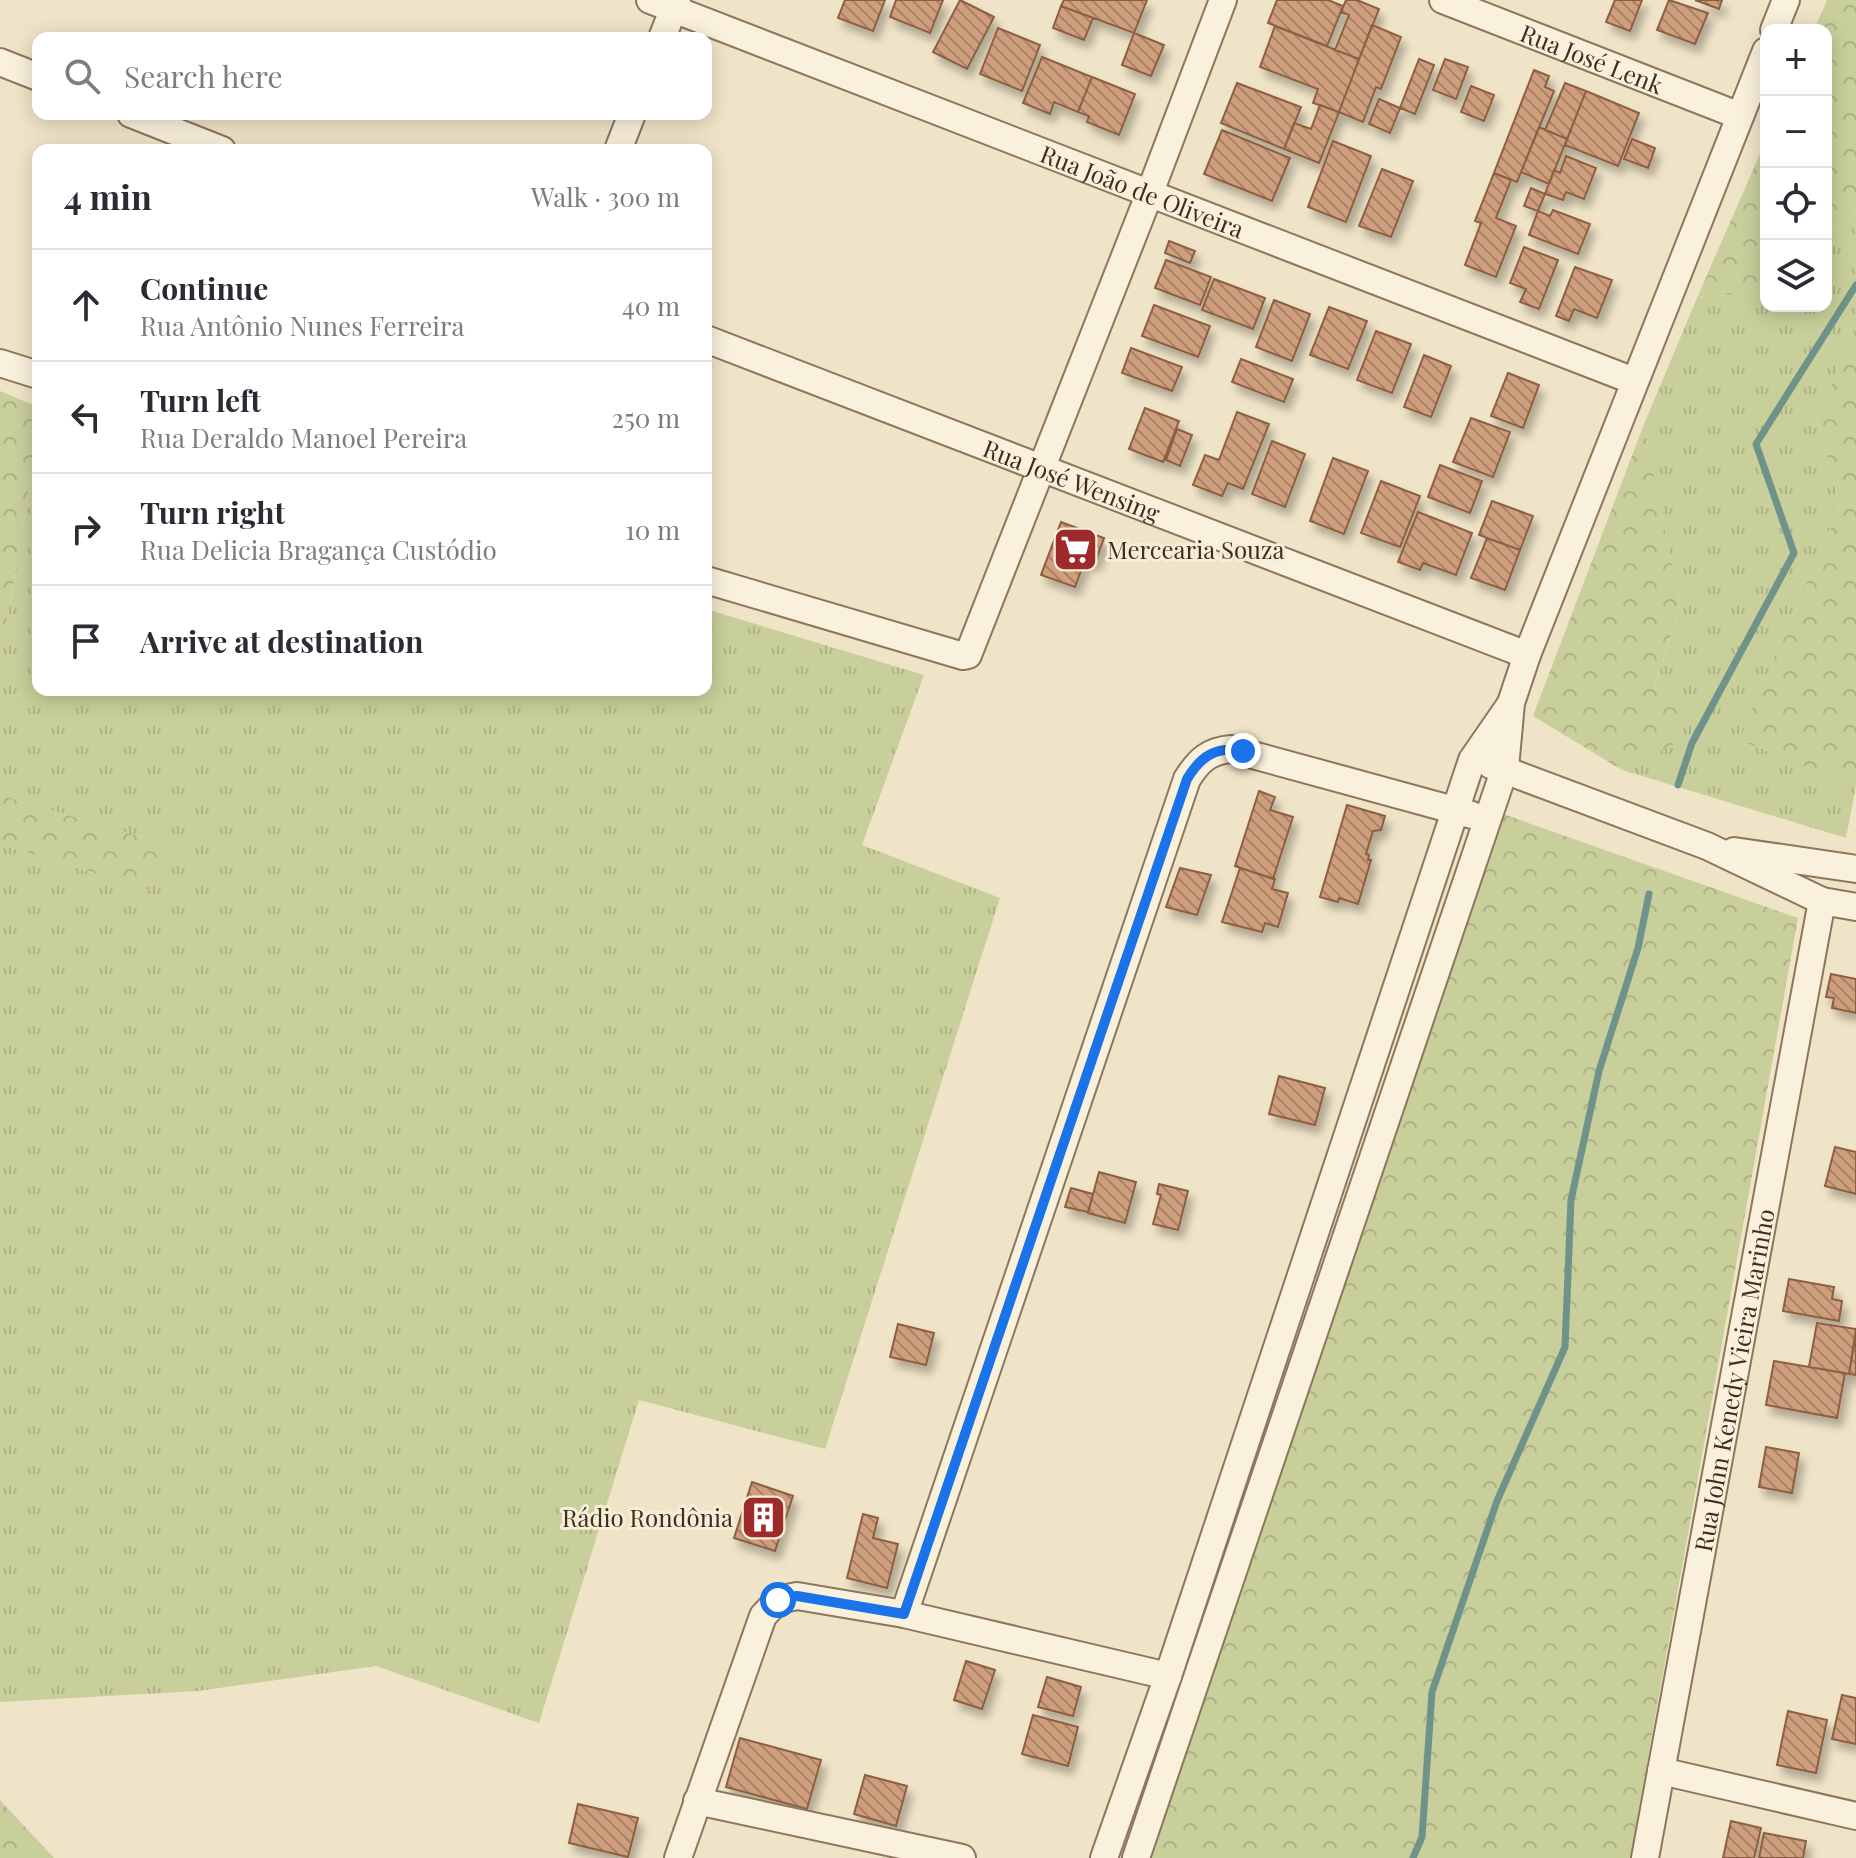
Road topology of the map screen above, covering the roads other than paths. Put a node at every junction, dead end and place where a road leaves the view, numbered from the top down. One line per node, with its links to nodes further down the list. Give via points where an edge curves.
1 (1223, 0): 15 (street)
2 (1443, 0): 10 (street, Rua José Lenk)
3 (1786, 0): 5 (street)
4 (667, 3): 6 (street); 15 (street, Rua João de Oliveira)
5 (1776, 24)
6 (663, 32)
7 (0, 62): 9 (street)
8 (1760, 66): 10 (street)
9 (32, 75)
10 (1740, 116): 19 (street)
11 (146, 120): 13 (street)
12 (630, 120): 14 (street)
13 (207, 144)
14 (620, 144)
15 (1149, 195): 19 (street, Rua João de Oliveira); 20 (street)
16 (712, 341): 20 (street, Rua José Wensing)
17 (0, 363): 18 (street)
18 (32, 373)
19 (1634, 381): 22 (street)
20 (1042, 468): 21 (street, via 968,655); 22 (street, Rua José Wensing)
21 (712, 582)
22 (1527, 655): 23 (street)
23 (1511, 703): 24 (street); 25 (street)
24 (1472, 760): 25 (street); 26 (street)
25 (1505, 768): 27 (street); 28 (street)
26 (1456, 810): 27 (street); 32 (street, via 1243,751 1217,750 1203,757 1187,779); 33 (street)
27 (1488, 820): 40 (street)
28 (1707, 846): 29 (street); 30 (street)
29 (1856, 869)
30 (1822, 901): 31 (street); 34 (street, Rua John Kenedy Vieira Marinho)
31 (1856, 907)
32 (904, 1614): 33 (street); 35 (street, via 797,1596 778,1600 763,1616)
33 (1168, 1676): 39 (street)
34 (1661, 1771): 36 (street); 41 (street, Rua John Kenedy Vieira Marinho)
35 (697, 1801): 37 (street); 38 (street)
36 (1856, 1816)
37 (678, 1858)
38 (962, 1858)
39 (1104, 1858)
40 (1136, 1858)
41 (1645, 1858)

